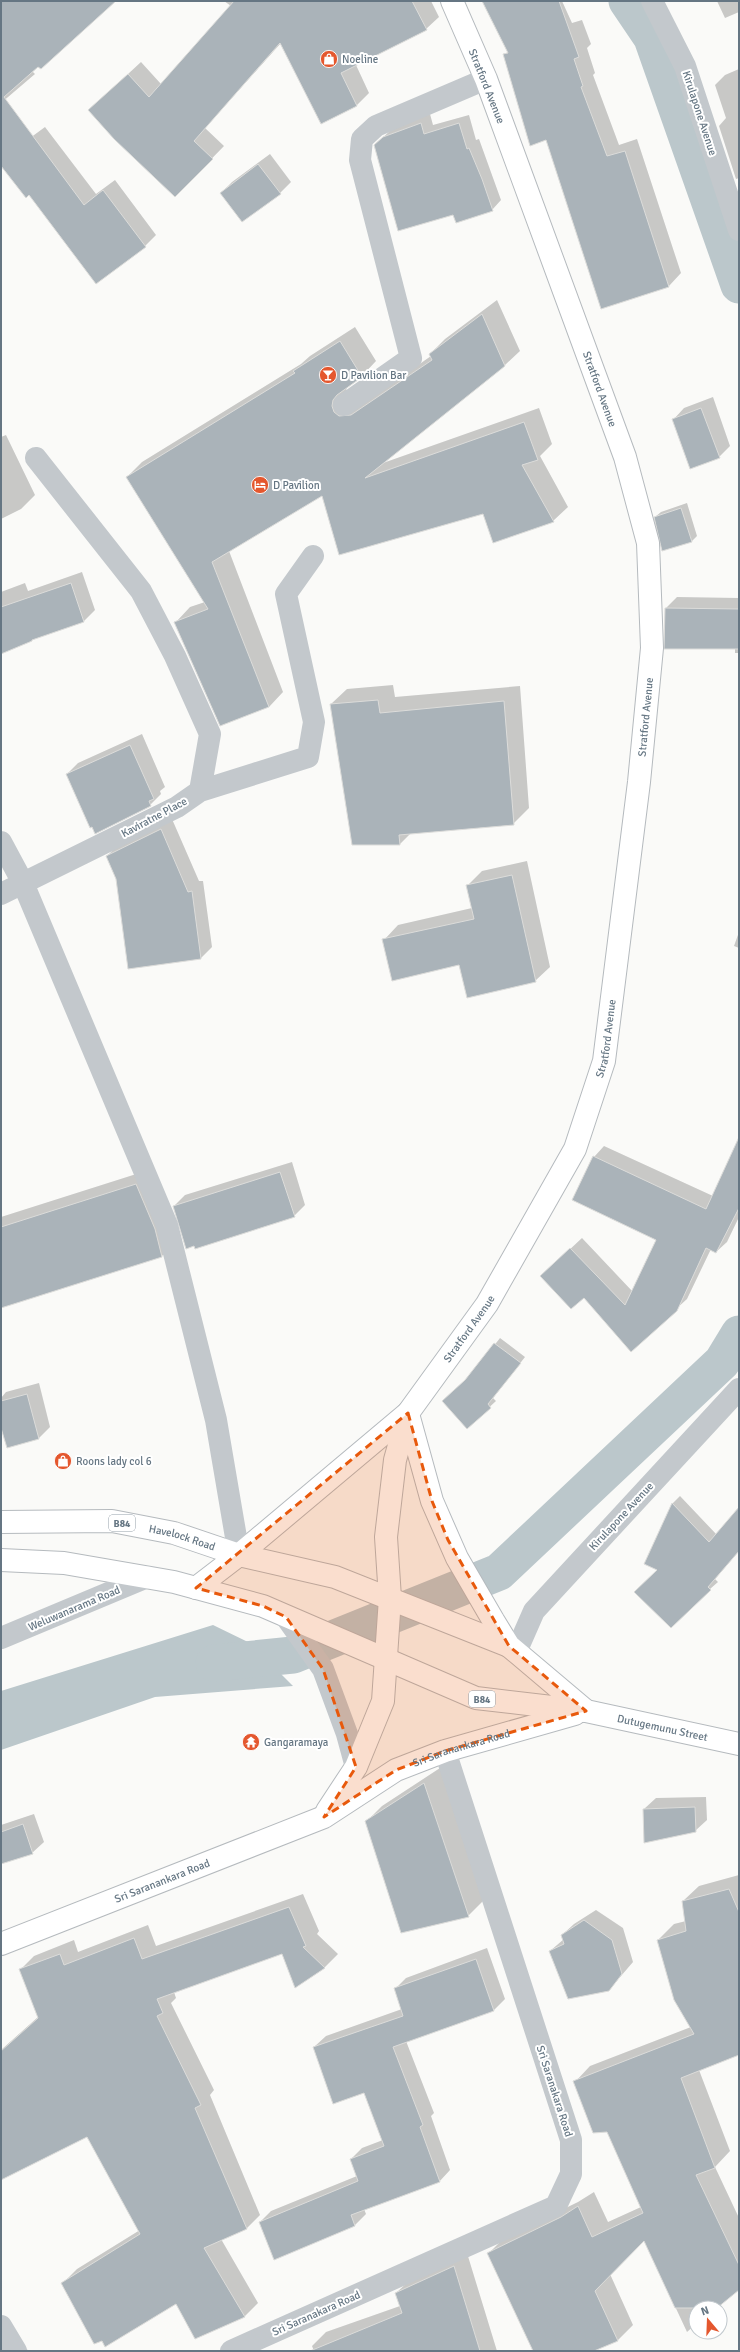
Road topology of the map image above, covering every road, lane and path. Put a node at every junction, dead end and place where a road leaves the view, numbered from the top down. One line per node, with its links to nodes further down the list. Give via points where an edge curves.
1 (452, 1): 3 (main road, Stratford Avenue)
2 (652, 1): 4 (street, Kirulapone Avenue, via 685,66)
3 (486, 79): 5 (street, via 376,126 362,139 360,160 411,358); 13 (main road, Stratford Avenue, via 625,457 648,543 652,648 604,1061 575,1149 487,1304)
4 (739, 230)
5 (344, 405)
6 (36, 458): 8 (street, Kaviratne Place, via 141,591 175,656 210,734)
7 (313, 556): 8 (street, via 286,594 314,722 308,757)
8 (200, 791): 10 (street, Kaviratne Place, via 177,807)
9 (1, 842): 10 (street)
10 (23, 883): 11 (street, Kaviratne Place); 15 (street, via 167,1225 216,1420)
11 (1, 894)
12 (739, 1389): 22 (street, Kirulapone Avenue, via 534,1611)
13 (408, 1413): 15 (main road, Stratford Avenue); 19 (main road, Stratford Avenue, via 395,1460 386,1537); 22 (main road, via 432,1501 448,1540)
14 (1, 1522): 15 (main road, Havelock Road / B84, via 112,1520 174,1533)
15 (239, 1555): 18 (main road, Stratford Avenue); 19 (main road, Havelock Road / B84, via 336,1577)
16 (1, 1560): 17 (main road, B84, via 64,1563)
17 (147, 1577): 18 (main road, B84); 21 (street, Weluwanarama Road)
18 (196, 1588): 20 (main road, B84, via 263,1606)
19 (390, 1598): 22 (main road, B84); 23 (main road, Stratford Avenue)
20 (286, 1617): 23 (main road, B84); 27 (street, via 323,1669)
21 (1, 1638)
22 (512, 1649): 24 (main road, B84)
23 (386, 1660): 24 (main road, B84, via 476,1698); 27 (main road, via 383,1700)
24 (586, 1711): 25 (main road, Dutugemunu Street / B84); 26 (main road, Sri Saranankara Road)
25 (739, 1744)
26 (445, 1751): 28 (main road, Sri Saranankara Road, via 396,1770); 32 (street, Sri Saranakara Road, via 571,2140 571,2174 556,2206)
27 (356, 1767): 28 (main road)
28 (324, 1817): 29 (main road, Sri Saranankara Road)
29 (1, 1944)
30 (1, 2326): 31 (street)
31 (16, 2351)
32 (231, 2351)

